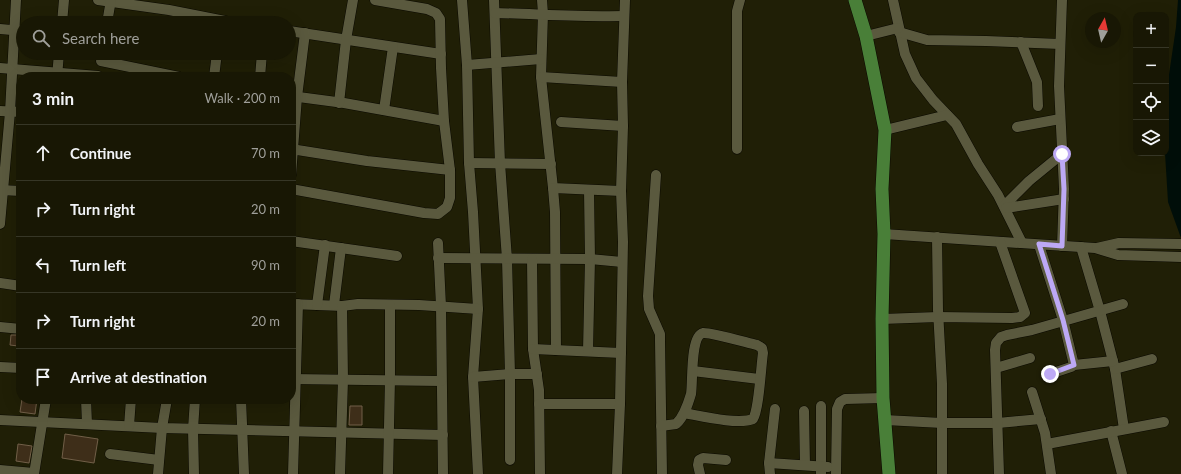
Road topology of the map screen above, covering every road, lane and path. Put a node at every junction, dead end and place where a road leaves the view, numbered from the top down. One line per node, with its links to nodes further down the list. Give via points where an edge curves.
1 (16, 0): 17 (street)
2 (64, 0): 18 (street)
3 (98, 0): 14 (street)
4 (353, 0): 28 (street)
5 (375, 0): 33 (street, via 427,9 436,13 440,18)
6 (462, 0): 41 (street)
7 (494, 0): 15 (street)
8 (542, 0): 16 (street)
9 (625, 0): 21 (street)
10 (740, 0): 66 (street, via 737,10)
11 (855, 0): 27 (main road)
12 (893, 0): 23 (street)
13 (1062, 0): 30 (street)
14 (110, 1): 19 (street); 20 (street)
15 (495, 13): 16 (street); 40 (street)
16 (543, 14): 21 (street); 34 (street)
17 (18, 16)
18 (63, 16)
19 (108, 16)
20 (196, 16)
21 (624, 16): 51 (street)
22 (0, 30): 24 (street)
23 (899, 30): 27 (street); 29 (street, via 927,40); 59 (street, via 904,54 916,78)
24 (16, 31)
25 (296, 32): 26 (street)
26 (305, 33): 28 (street); 52 (street)
27 (866, 36): 65 (main road)
28 (346, 40): 32 (street); 54 (street)
29 (1021, 42): 30 (street); 55 (street, via 1037,82)
30 (1060, 44): 61 (street)
31 (16, 47): 43 (street)
32 (392, 47): 33 (street); 56 (street)
33 (441, 54): 60 (street)
34 (541, 59): 40 (street); 50 (street)
35 (59, 60): 45 (street)
36 (101, 60): 46 (street)
37 (113, 60): 47 (street)
38 (216, 60): 48 (street)
39 (261, 60): 49 (street)
40 (496, 62): 41 (street); 70 (street)
41 (467, 65): 69 (street)
42 (0, 68): 43 (street)
43 (12, 69): 44 (street); 57 (street)
44 (35, 72)
45 (58, 72)
46 (99, 72)
47 (160, 72)
48 (215, 72)
49 (260, 72)
50 (541, 77): 51 (street); 71 (street)
51 (622, 82): 63 (street)
52 (296, 85)
53 (296, 97): 54 (street)
54 (339, 103): 56 (street)
55 (1038, 106)
56 (384, 110): 60 (street)
57 (5, 111): 58 (street); 75 (street)
58 (16, 112)
59 (947, 115): 65 (street); 81 (street, via 956,124)
60 (444, 120): 72 (street)
61 (1060, 120): 64 (street); 68 (street)
62 (561, 122): 63 (street)
63 (624, 126): 79 (street)
64 (1017, 127)
65 (885, 130): 83 (main road, via 882,189)
66 (737, 149)
67 (296, 150): 72 (street)
68 (1062, 154): 80 (street); 81 (street, via 1029,181)
69 (468, 163): 70 (street); 99 (street)
70 (500, 163): 71 (street); 100 (street)
71 (551, 164): 74 (street)
72 (450, 170): 76 (street, via 450,198 447,207 438,214)
73 (656, 175): 167 (street, via 648,296 649,309 660,334)
74 (553, 188): 77 (street); 102 (street)
75 (2, 190): 78 (street); 82 (street)
76 (296, 190)
77 (589, 190): 79 (street); 103 (street)
78 (16, 191)
79 (621, 191): 104 (street)
80 (1064, 199): 81 (street); 92 (street)
81 (1005, 207): 88 (street)
82 (0, 224)
83 (884, 234): 84 (street); 117 (main road)
84 (937, 237): 86 (street); 116 (street)
85 (296, 242): 91 (street)
86 (1000, 242): 88 (street); 115 (street)
87 (438, 243): 98 (street)
88 (1022, 243): 89 (street)
89 (1039, 244): 92 (street); 118 (street)
90 (1181, 244): 95 (street, via 1119,243)
91 (325, 245): 93 (street); 109 (street)
92 (1062, 246): 94 (street)
93 (341, 248): 96 (street); 110 (street)
94 (1081, 248): 95 (street); 114 (street)
95 (1095, 248): 97 (street, via 1118,255)
96 (397, 256)
97 (1181, 257)
98 (438, 258): 99 (street); 112 (street)
99 (475, 259): 100 (street); 113 (street)
100 (507, 259): 101 (street); 134 (street)
101 (532, 259): 102 (street); 122 (street)
102 (556, 259): 103 (street); 123 (street)
103 (590, 259): 104 (street); 124 (street)
104 (622, 262): 125 (street)
105 (0, 283): 106 (street)
106 (16, 285)
107 (296, 304): 109 (street)
108 (1123, 304): 114 (street)
109 (317, 305): 110 (street)
110 (338, 305): 111 (street); 141 (street)
111 (390, 305): 112 (street); 139 (street)
112 (441, 306): 113 (street); 142 (street)
113 (478, 309): 137 (street)
114 (1100, 311): 118 (street); 129 (street)
115 (1025, 313): 116 (street, via 1012,318); 121 (street)
116 (938, 317): 117 (street); 163 (street)
117 (882, 319): 144 (main road)
118 (1063, 320): 121 (street); 128 (street)
119 (0, 327): 120 (street)
120 (16, 329)
121 (1032, 330): 132 (street, via 1001,337 996,343)
122 (533, 349): 123 (street); 135 (street)
123 (556, 350): 124 (street)
124 (588, 351): 125 (street)
125 (621, 353): 153 (street)
126 (1030, 358): 132 (street)
127 (1152, 359): 129 (street)
128 (1074, 365): 129 (street); 136 (street)
129 (1114, 365): 170 (street)
130 (0, 367): 131 (street)
131 (16, 368)
132 (996, 368): 164 (street)
133 (693, 371): 140 (street); 140 (street, via 696,338 704,333 751,343 762,348); 157 (street)
134 (510, 374): 135 (street); 137 (street); 180 (street)
135 (537, 374): 152 (street)
136 (1050, 374)
137 (473, 377): 195 (street)
138 (296, 379): 141 (street)
139 (390, 379): 141 (street); 142 (street); 175 (street)
140 (759, 379): 157 (street, via 753,419 736,421)
141 (343, 380): 174 (street)
142 (441, 381): 176 (street)
143 (1032, 392): 158 (street)
144 (884, 398): 160 (main road); 186 (street, via 840,402 837,409)
145 (45, 404): 161 (street)
146 (86, 404): 165 (street)
147 (131, 404): 166 (street)
148 (166, 404): 168 (street)
149 (195, 404): 169 (street)
150 (241, 404): 171 (street)
151 (293, 404): 172 (street)
152 (539, 404): 153 (street); 196 (street)
153 (620, 404): 197 (street)
154 (821, 406): 185 (street)
155 (775, 409): 182 (street)
156 (804, 411): 183 (street)
157 (684, 413): 167 (street, via 676,424)
158 (1041, 418): 164 (street); 177 (street)
159 (0, 420): 161 (street)
160 (885, 420): 163 (street); 201 (main road)
161 (42, 422): 165 (street); 187 (street)
162 (1164, 422): 170 (street)
163 (942, 423): 164 (street); 202 (street)
164 (998, 423): 203 (street)
165 (87, 424): 166 (street)
166 (129, 426): 168 (street)
167 (661, 426): 198 (street)
168 (162, 428): 169 (street); 179 (street)
169 (193, 429): 171 (street); 189 (street)
170 (1124, 429): 173 (street)
171 (241, 430): 172 (street); 190 (street)
172 (294, 431): 174 (street); 191 (street)
173 (1111, 431): 177 (street); 205 (street)
174 (342, 432): 175 (street); 192 (street)
175 (389, 433): 176 (street); 193 (street)
176 (443, 435): 194 (street)
177 (1047, 444): 204 (street)
178 (110, 454): 179 (street)
179 (159, 460): 188 (street)
180 (510, 460)
181 (726, 460): 199 (street, via 699,460)
182 (769, 463): 183 (street); 200 (street)
183 (805, 466): 185 (street)
184 (0, 470): 187 (street)
185 (821, 470): 186 (street)
186 (836, 471)
187 (34, 473)
188 (158, 474)
189 (194, 474)
190 (244, 474)
191 (293, 474)
192 (340, 474)
193 (388, 474)
194 (443, 474)
195 (478, 474)
196 (540, 474)
197 (617, 474)
198 (662, 474)
199 (700, 474)
200 (770, 474)
201 (889, 474)
202 (942, 474)
203 (999, 474)
204 (1051, 474)
205 (1122, 474)

